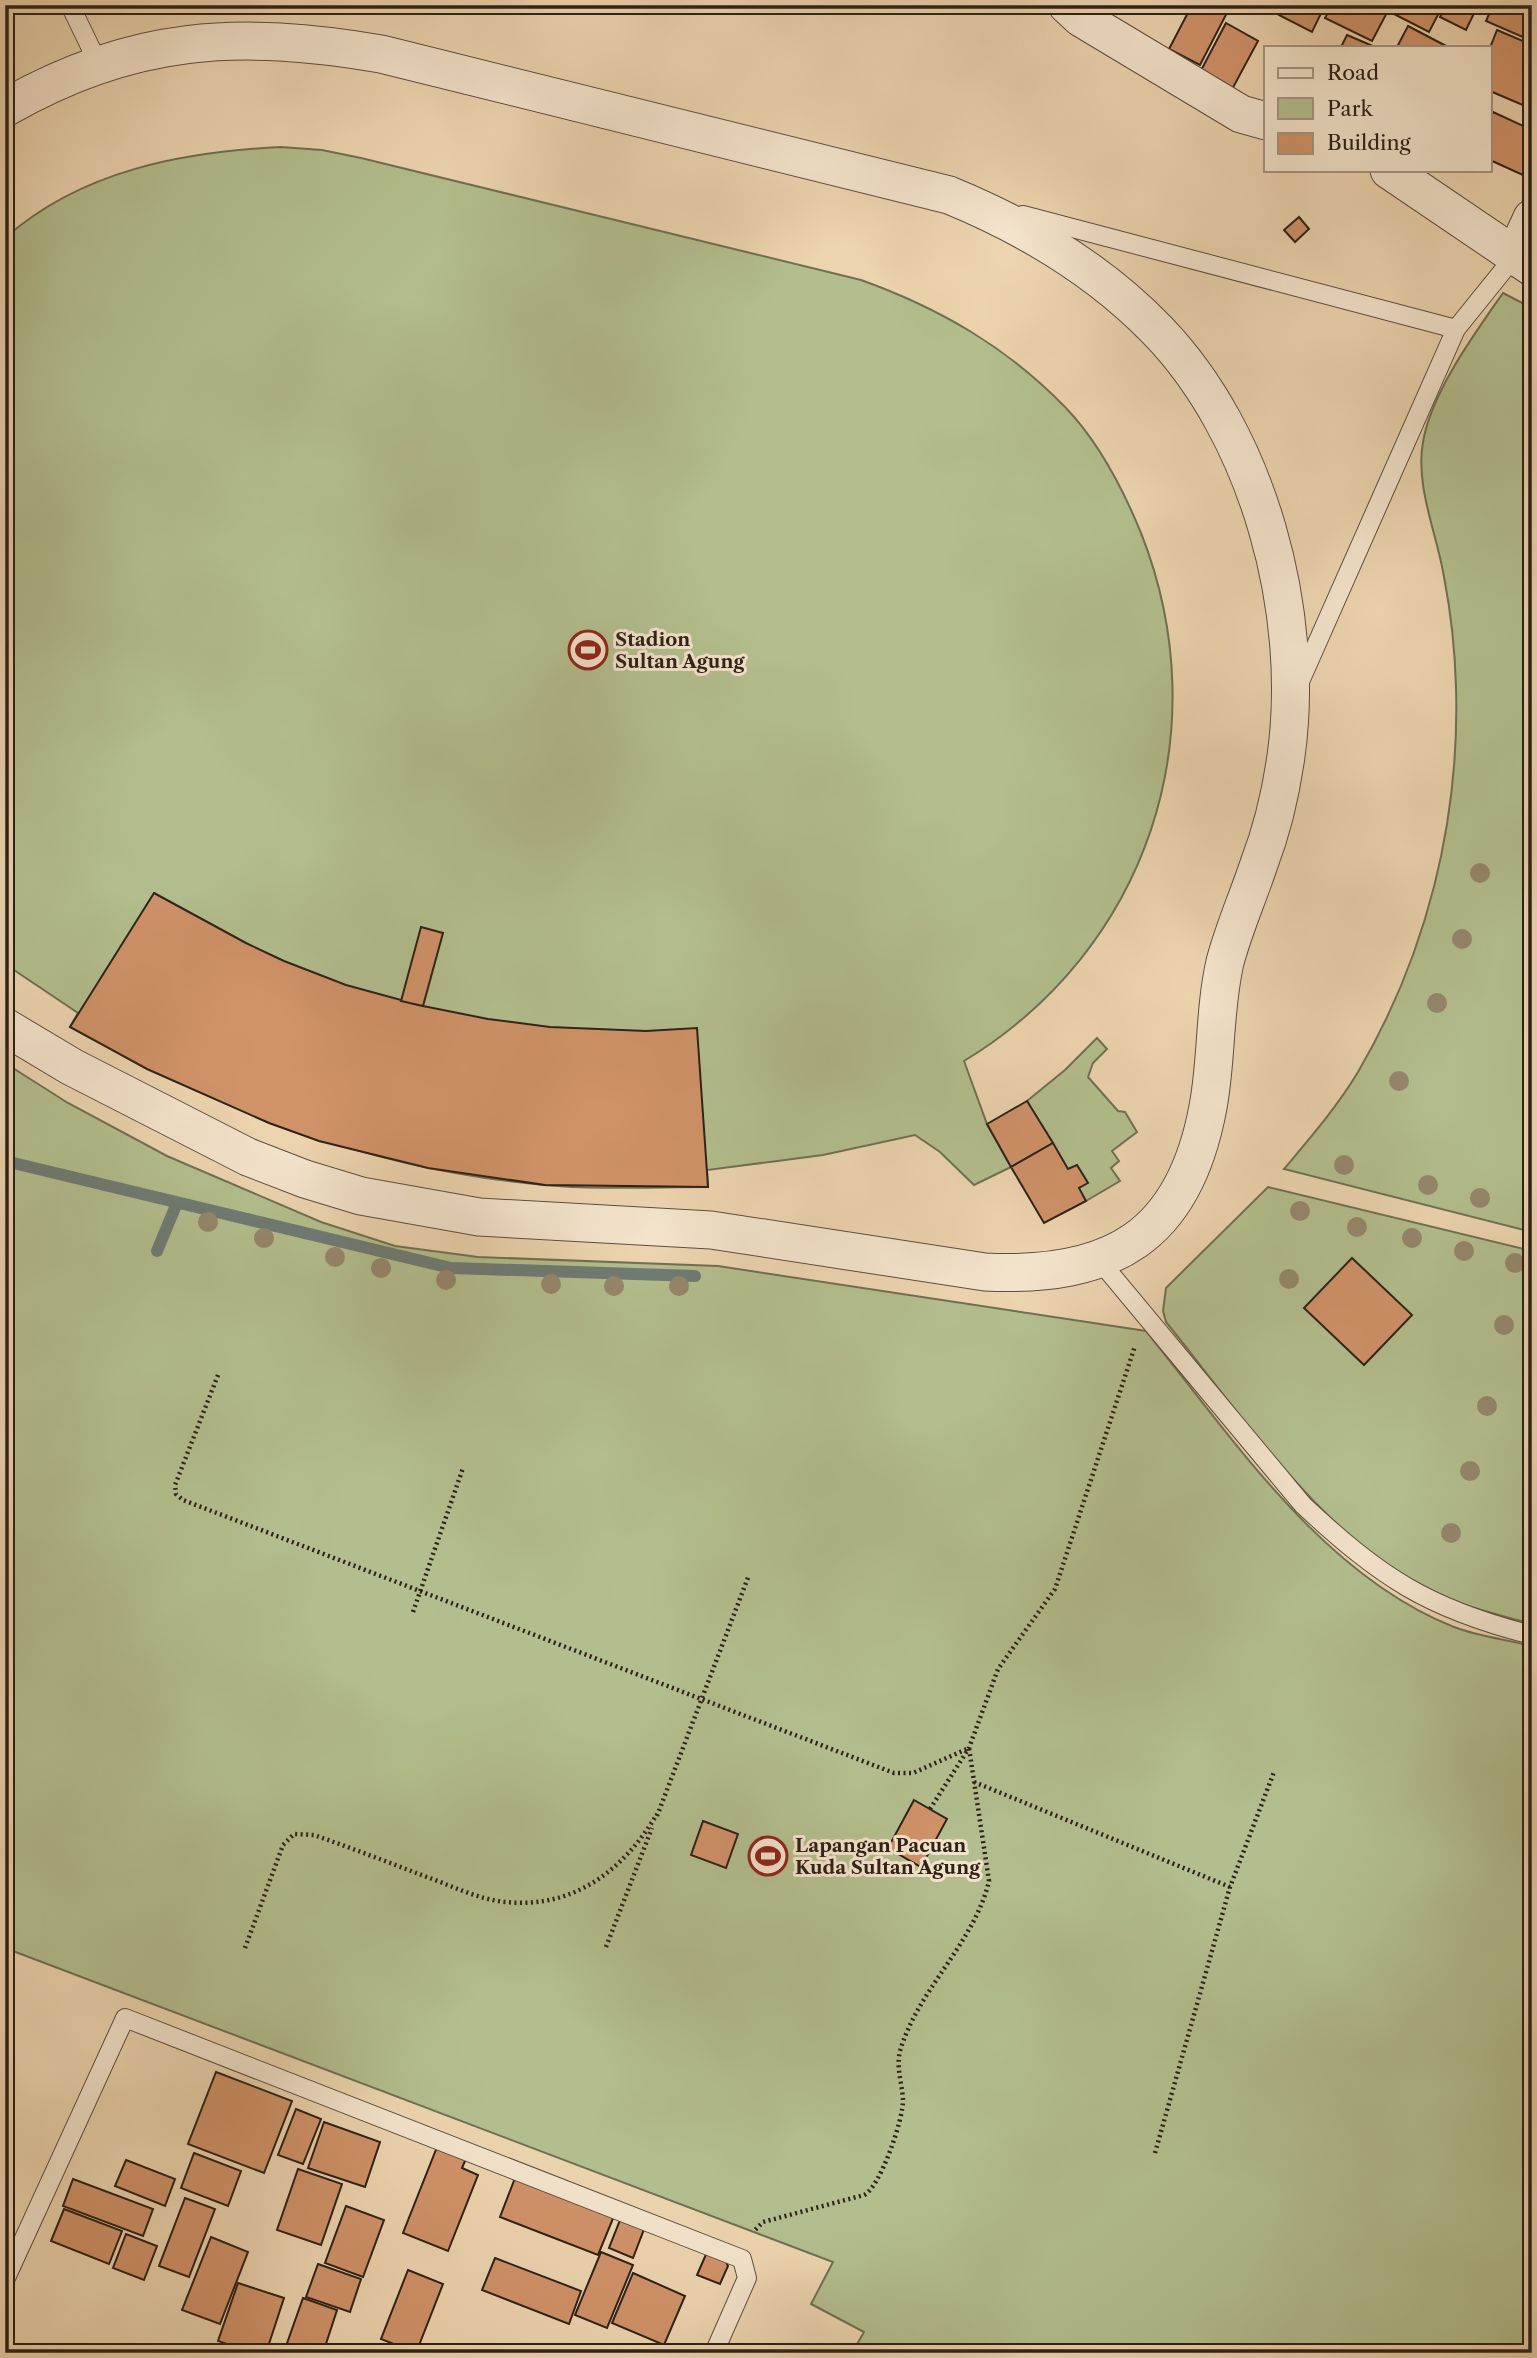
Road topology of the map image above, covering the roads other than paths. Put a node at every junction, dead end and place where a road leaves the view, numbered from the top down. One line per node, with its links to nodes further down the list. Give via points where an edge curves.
1 (71, 5): 3 (lane)
2 (1068, 5): 5 (street, via 1082,18 1241,114)
3 (98, 63): 4 (street, via 62,76); 7 (street, via 185,44 237,41 335,46)
4 (5, 108)
5 (1264, 120)
6 (1392, 172): 9 (street)
7 (949, 195): 10 (lane); 11 (street, via 1004,218 1083,266 1159,331 1189,369 1217,412 1261,506 1284,604)
8 (1532, 218): 9 (street)
9 (1523, 262): 10 (lane)
10 (1456, 329): 11 (lane)
11 (1290, 705): 13 (street, via 1275,809 1225,963 1208,1107 1194,1157 1178,1194 1157,1223 1131,1246)
12 (5, 1027): 13 (street, via 72,1067 248,1157 328,1186 421,1209 540,1222 711,1230 985,1272 1065,1270)
13 (1099, 1260): 14 (lane, via 1303,1505 1358,1554 1405,1588 1443,1607)
14 (1532, 1635)
15 (5, 2280): 16 (lane, via 125,2018 741,2259 747,2278)
16 (714, 2353)

